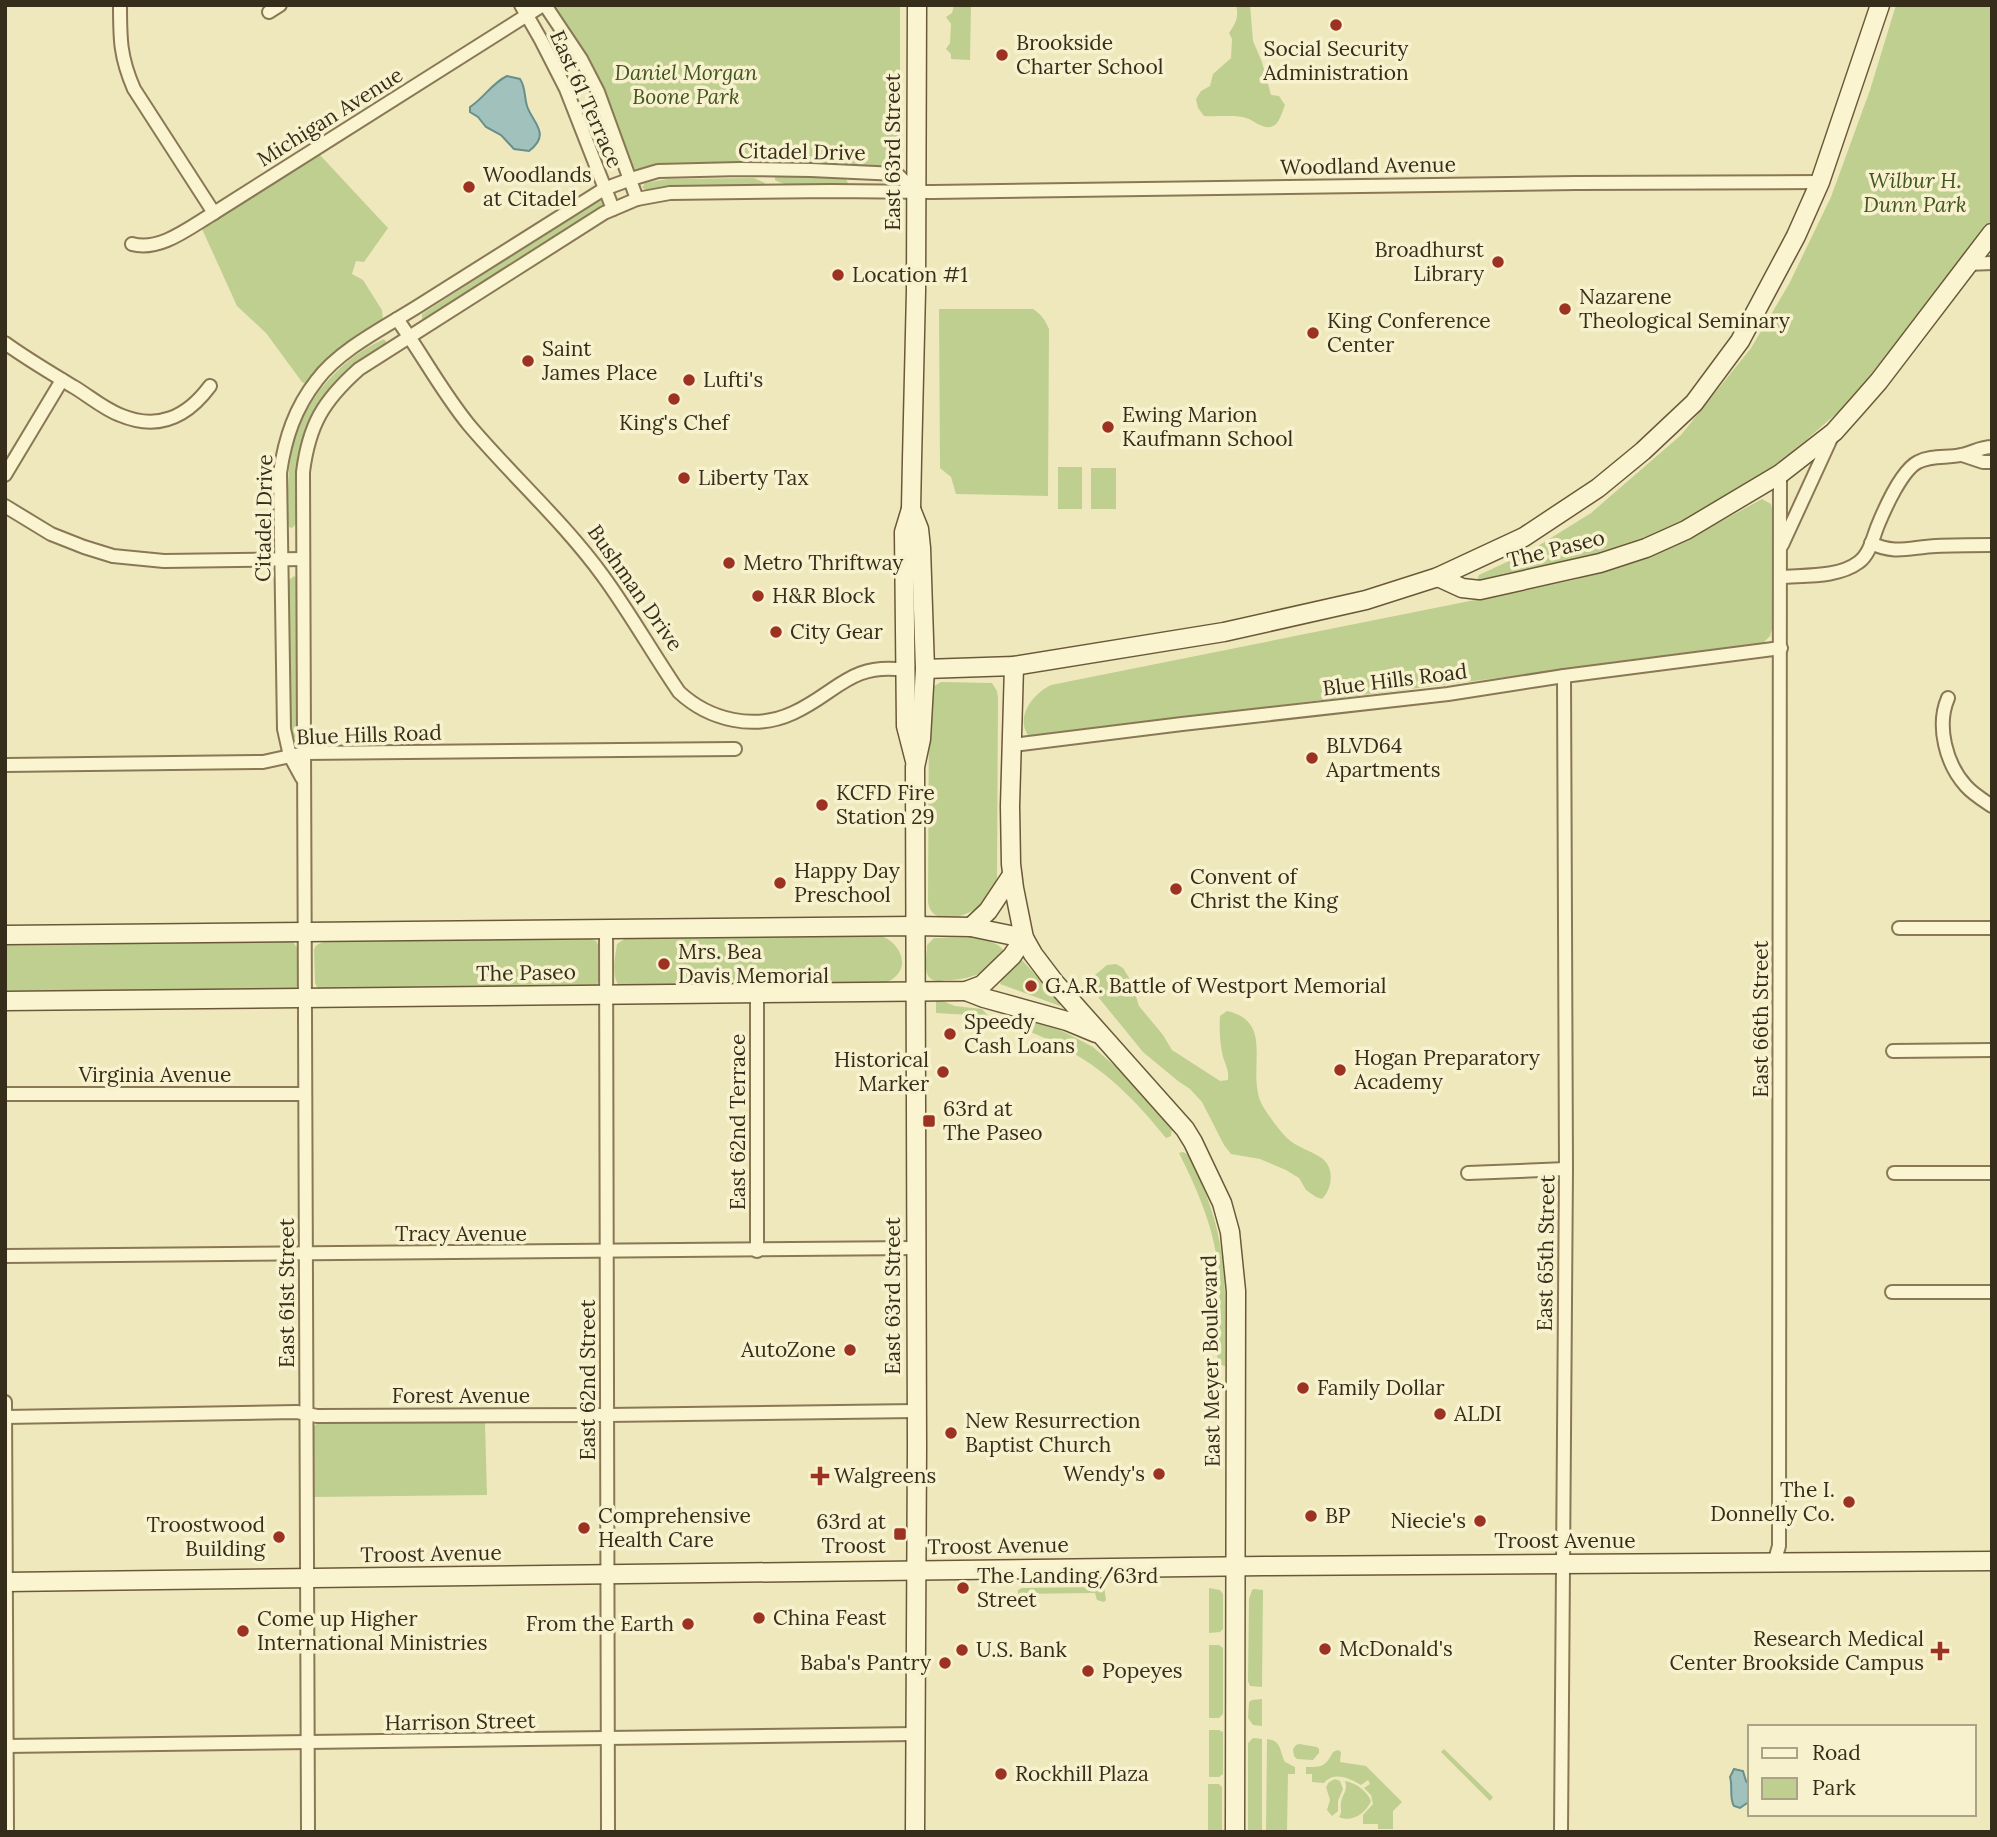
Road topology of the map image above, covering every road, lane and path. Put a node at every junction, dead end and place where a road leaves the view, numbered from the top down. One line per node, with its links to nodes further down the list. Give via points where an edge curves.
1 (120, 5): 12 (street, via 122,54 134,89)
2 (544, 5): 4 (street, Michigan Avenue); 6 (street, via 598,92)
3 (916, 5): 9 (main road, East 63rd Street)
4 (524, 11): 8 (street, East 61 Terrace, via 566,89); 12 (street, Michigan Avenue)
5 (1876, 11): 7 (main road)
6 (631, 178): 8 (street, Citadel Drive); 9 (street, Citadel Drive, via 658,172 740,169 897,174); 10 (street)
7 (1820, 182): 9 (street, Woodland Avenue); 35 (main road, via 1740,341 1694,403 1598,488 1524,537)
8 (604, 189): 11 (street, East 61 Terrace); 17 (street, Citadel Drive)
9 (916, 192): 10 (street, Citadel Drive, via 670,193); 29 (main road, East 63rd Street)
10 (637, 199): 11 (street, Citadel Drive)
11 (612, 209): 18 (street, Citadel Drive)
12 (214, 213): 14 (street, Michigan Avenue, via 169,239)
13 (1992, 233): 16 (main road, The Paseo)
14 (132, 244)
15 (1992, 263): 16 (street)
16 (1967, 264): 22 (main road, The Paseo, via 1879,381)
17 (397, 319): 18 (street, Bushman Drive); 34 (street, Citadel Drive, via 333,363 296,411 280,473)
18 (410, 337): 33 (street, Citadel Drive, via 359,369 320,412 306,446); 41 (street, Bushman Drive, via 467,422 605,578 679,692 691,703 728,719 766,721 795,712 850,677 876,670)
19 (5, 343): 20 (street)
20 (62, 380): 21 (street, via 120,415 147,422 184,413); 27 (street)
21 (210, 386)
22 (1834, 432): 26 (main road, The Paseo); 32 (street)
23 (1992, 447): 24 (street)
24 (1962, 455): 25 (street); 30 (street, via 1917,462 1902,479)
25 (1992, 462)
26 (1780, 474): 32 (street, East 66th Street); 35 (main road, The Paseo, via 1686,530 1600,563 1480,590)
27 (5, 475)
28 (5, 506): 34 (street, via 51,534 113,556 164,561)
29 (911, 509): 37 (main road, East 63rd Street, via 904,532); 40 (main road, East 63rd Street, via 921,548)
30 (1871, 543): 31 (street, via 1899,551); 36 (street, via 1860,562 1841,571)
31 (1992, 545)
32 (1780, 548): 36 (street, East 66th Street)
33 (303, 559): 34 (street); 47 (street, Citadel Drive)
34 (282, 560): 48 (street, Citadel Drive, via 285,729)
35 (1438, 577): 39 (main road, via 1366,600 1224,632)
36 (1780, 577): 38 (street, East 66th Street)
37 (905, 594): 40 (main road, via 916,661); 41 (main road, East 63rd Street)
38 (1780, 648): 42 (street, Blue Hills Road); 90 (street, East 66th Street, via 1779,1546)
39 (1014, 666): 40 (main road); 45 (main road, East Meyer Boulevard)
40 (925, 669): 44 (main road, East 63rd Street)
41 (905, 670): 44 (main road, via 915,686); 49 (main road, East 63rd Street, via 906,726)
42 (1564, 676): 45 (street, Blue Hills Road); 73 (street, East 65th Street)
43 (1948, 698): 52 (street, via 1944,740 1955,769 1965,785)
44 (921, 739): 49 (main road, East 63rd Street)
45 (1013, 745): 53 (main road, East Meyer Boulevard)
46 (735, 749): 47 (street, Blue Hills Road)
47 (304, 753): 48 (street, Blue Hills Road); 51 (street, East 61st Street)
48 (290, 755): 50 (street, Blue Hills Road, via 262,762); 51 (street, Citadel Drive)
49 (915, 761): 54 (main road, East 63rd Street)
50 (5, 765)
51 (304, 783): 59 (street, East 61st Street)
52 (1992, 806)
53 (1012, 875): 55 (main road); 61 (main road, East Meyer Boulevard)
54 (915, 926): 55 (main road, The Paseo); 56 (main road, The Paseo); 63 (main road, East 63rd Street)
55 (971, 927): 61 (main road, The Paseo)
56 (607, 928): 59 (main road, The Paseo); 65 (street, East 62nd Street)
57 (1899, 928): 58 (street)
58 (1992, 928)
59 (305, 932): 60 (main road, The Paseo); 66 (street, East 61st Street)
60 (5, 935)
61 (1024, 938): 62 (main road, The Paseo, via 982,985); 68 (main road, East Meyer Boulevard, via 1055,983)
62 (966, 990): 63 (main road, The Paseo); 68 (main road)
63 (915, 992): 64 (main road, The Paseo); 77 (main road, East 63rd Street)
64 (757, 994): 65 (main road, The Paseo); 78 (street, East 62nd Terrace)
65 (606, 995): 66 (main road, The Paseo); 79 (street, East 62nd Street)
66 (305, 998): 67 (main road, The Paseo); 72 (street, East 61st Street)
67 (5, 1002)
68 (1101, 1035): 92 (main road, East Meyer Boulevard, via 1185,1129 1222,1203 1230,1232 1236,1291)
69 (1992, 1050): 70 (street)
70 (1893, 1051)
71 (5, 1094): 72 (street, Virginia Avenue)
72 (305, 1094): 80 (street, East 61st Street)
73 (1566, 1170): 74 (street); 91 (street, East 65th Street)
74 (1468, 1173)
75 (1894, 1173): 76 (street)
76 (1992, 1173)
77 (916, 1248): 78 (street, Tracy Avenue); 85 (main road, East 63rd Street)
78 (757, 1251): 79 (street, Tracy Avenue)
79 (607, 1252): 80 (street, Tracy Avenue); 87 (street, East 62nd Street)
80 (306, 1254): 81 (street, Tracy Avenue); 86 (street, East 61st Street)
81 (5, 1256)
82 (1892, 1292): 83 (street)
83 (1992, 1292)
84 (5, 1402): 88 (street)
85 (916, 1411): 87 (street, Forest Avenue); 93 (main road, East 63rd Street)
86 (306, 1414): 87 (street, Forest Avenue); 88 (street, Forest Avenue); 95 (street, East 61st Street)
87 (607, 1415): 94 (street, East 62nd Street)
88 (5, 1417): 96 (street)
89 (1992, 1561): 90 (main road, Troost Avenue)
90 (1774, 1563): 91 (main road, Troost Avenue)
91 (1564, 1564): 92 (main road, Troost Avenue); 106 (street, East 65th Street)
92 (1237, 1566): 93 (main road, Troost Avenue); 105 (main road, East Meyer Boulevard)
93 (916, 1570): 94 (main road, Troost Avenue); 97 (main road, East 63rd Street)
94 (608, 1574): 95 (main road, Troost Avenue); 98 (street, East 62nd Street)
95 (307, 1578): 96 (main road, Troost Avenue); 99 (street, East 61st Street)
96 (6, 1582): 100 (street)
97 (916, 1734): 98 (street, Harrison Street); 104 (main road, East 63rd Street)
98 (608, 1739): 99 (street, Harrison Street); 103 (street, East 62nd Street)
99 (307, 1743): 100 (street, Harrison Street); 102 (street, East 61st Street)
100 (6, 1746): 101 (street)
101 (7, 1832)
102 (308, 1832)
103 (608, 1832)
104 (915, 1832)
105 (1236, 1832)
106 (1561, 1832)

